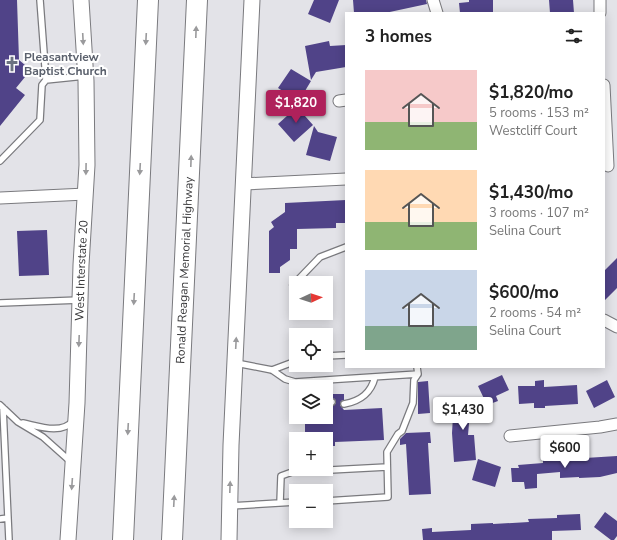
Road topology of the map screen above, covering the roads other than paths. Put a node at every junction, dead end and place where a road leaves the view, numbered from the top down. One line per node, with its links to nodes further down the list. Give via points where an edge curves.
1 (40, 0): 11 (lane)
2 (81, 0): 10 (main road, West Interstate 20, one-way to 10)
3 (148, 0): 51 (highway, one-way to 51)
4 (197, 0): 52 (highway, Ronald Reagan Memorial Highway, one-way to 4)
5 (252, 0): 16 (main road)
6 (433, 0): 8 (street)
7 (600, 0): 9 (street)
8 (437, 12)
9 (600, 12)
10 (85, 76): 11 (lane); 17 (main road, West Interstate 20, one-way to 17)
11 (46, 80): 13 (lane, via 42,85 40,120)
12 (605, 98): 14 (street)
13 (0, 161)
14 (610, 166)
15 (345, 179): 16 (street)
16 (243, 184): 27 (main road, one-way to 16)
17 (86, 194): 18 (street); 21 (main road, West Interstate 20)
18 (0, 198)
19 (345, 247): 20 (lane, via 320,257)
20 (302, 276)
21 (80, 300): 22 (lane); 37 (main road, West Interstate 20, one-way to 37)
22 (0, 303)
23 (605, 321): 24 (street)
24 (617, 327)
25 (345, 355): 26 (lane)
26 (333, 356)
27 (235, 363): 30 (lane); 46 (main road, one-way to 27)
28 (289, 364): 30 (lane)
29 (417, 368): 31 (lane)
30 (272, 370): 33 (lane)
31 (418, 374): 32 (lane); 42 (lane, via 414,380 413,403 402,431 387,452)
32 (375, 376): 34 (lane); 35 (lane, via 370,391 354,402)
33 (289, 380)
34 (322, 380)
35 (344, 404)
36 (2, 407): 38 (lane); 47 (lane)
37 (76, 413): 38 (lane, via 74,419 65,427); 41 (main road, West Interstate 20)
38 (18, 422): 41 (lane)
39 (617, 424): 40 (street)
40 (510, 436)
41 (73, 463): 50 (main road, West Interstate 20, one-way to 50)
42 (387, 468): 43 (lane, via 388,497); 45 (lane, via 292,472 281,476)
43 (333, 501)
44 (289, 502): 45 (lane)
45 (280, 503): 46 (lane)
46 (230, 506): 53 (main road)
47 (8, 518): 48 (lane); 49 (lane)
48 (0, 519)
49 (9, 540)
50 (68, 540)
51 (123, 540)
52 (172, 540)
53 (229, 540)

